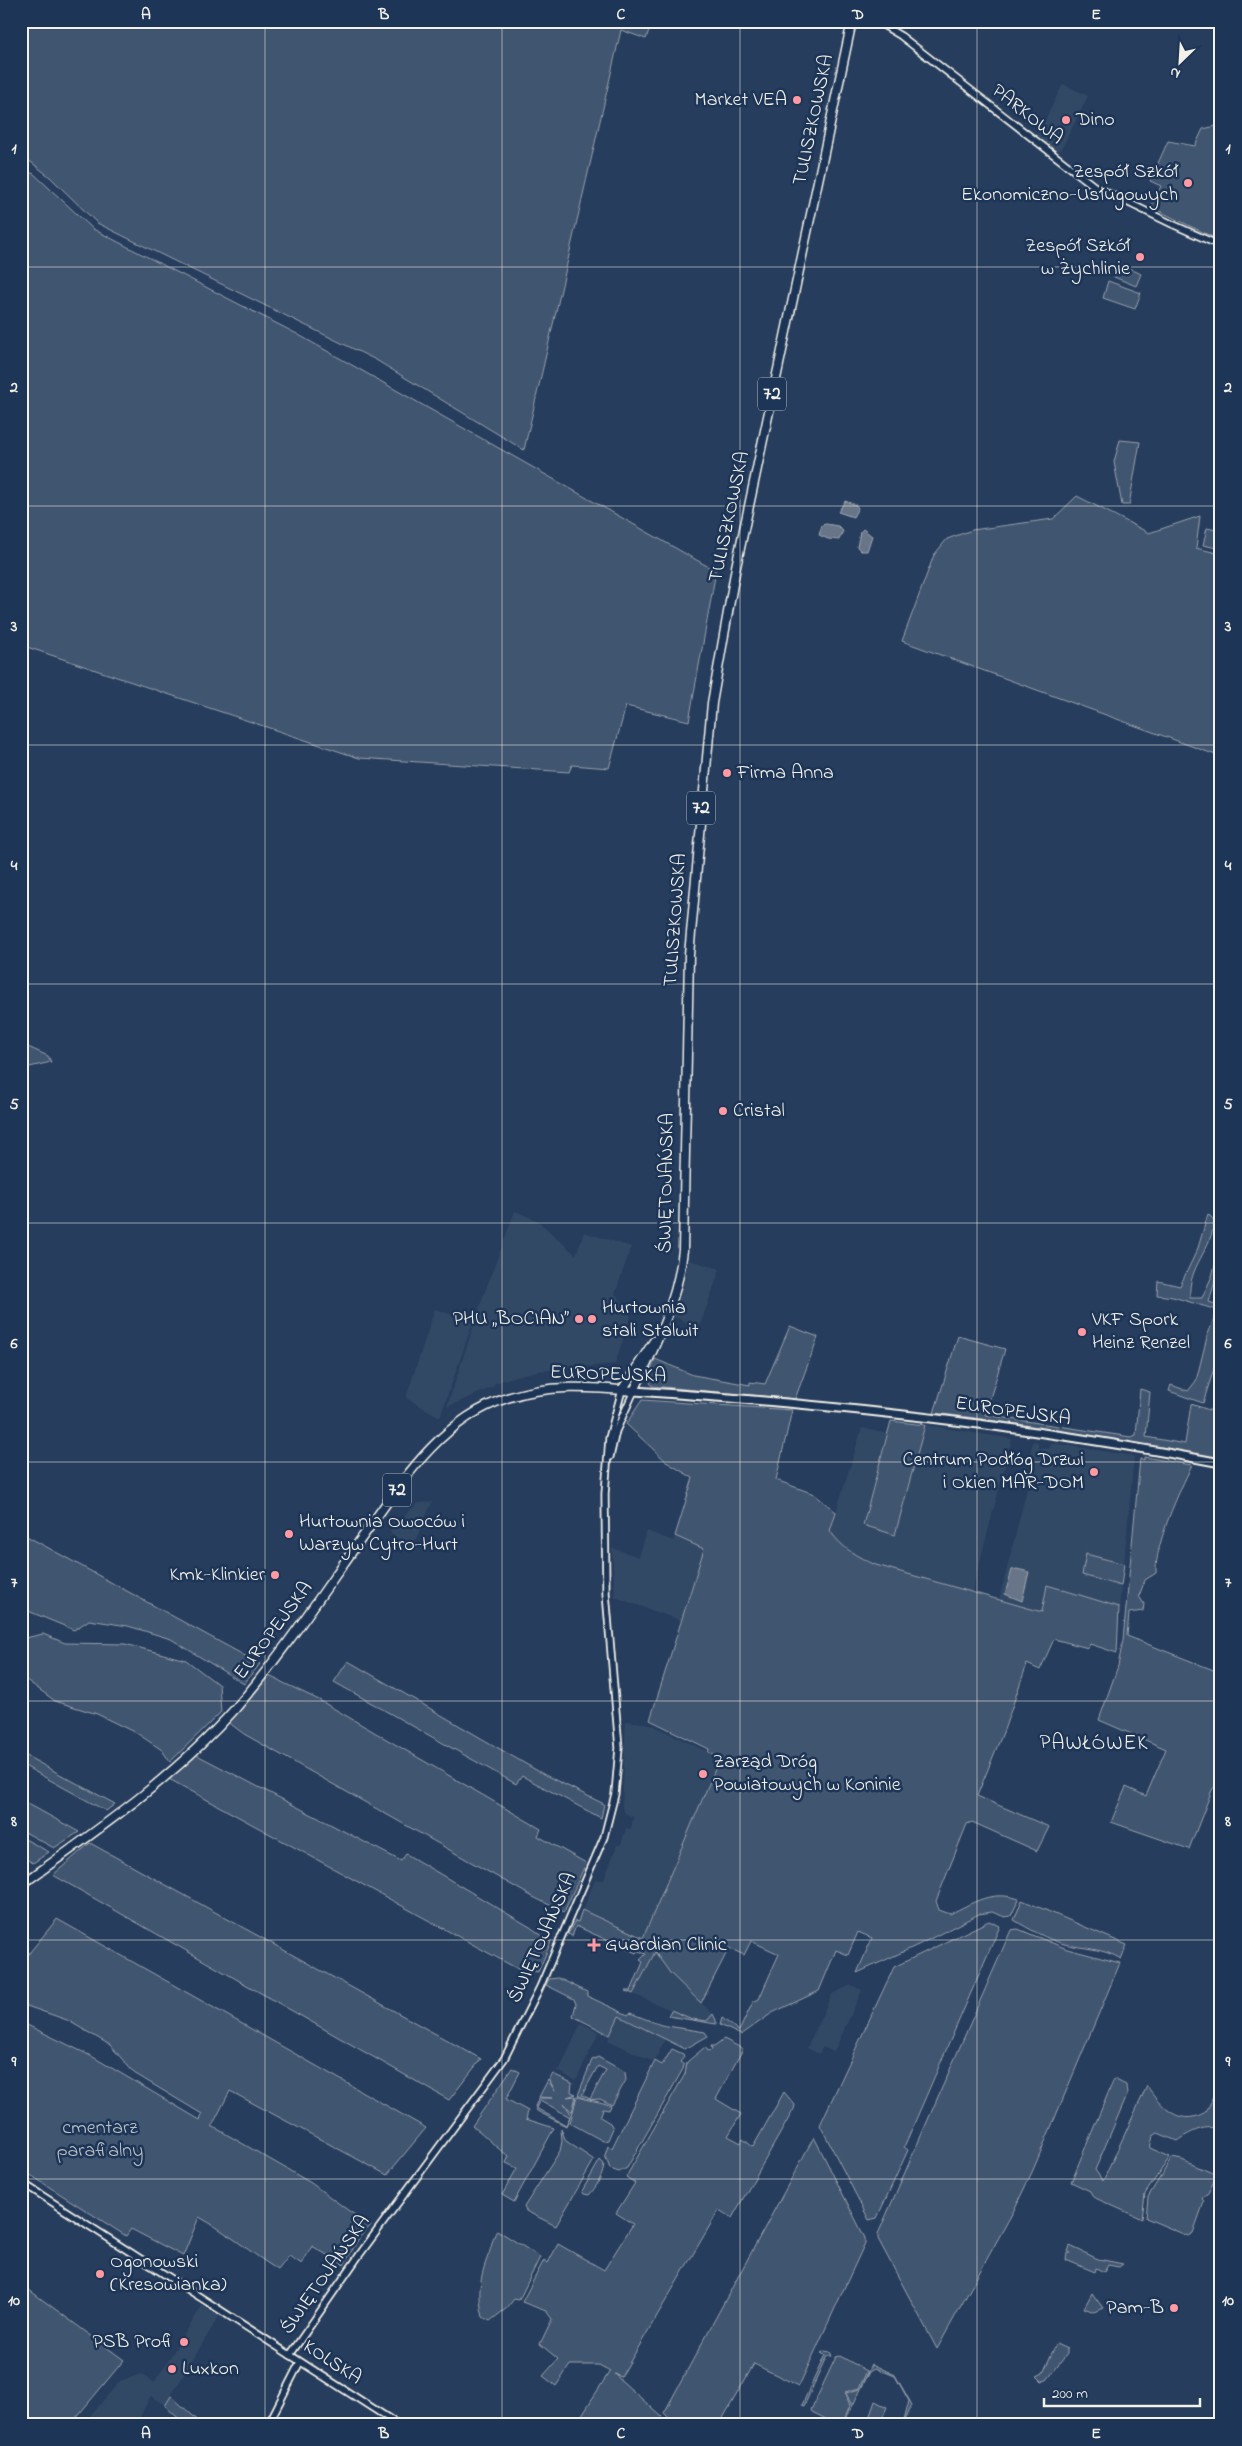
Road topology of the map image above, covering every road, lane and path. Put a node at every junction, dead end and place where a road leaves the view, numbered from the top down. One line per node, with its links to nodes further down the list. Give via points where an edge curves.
1 (852, 21): 4 (main road, TULISZKOWSKA / 72, via 721,646 704,778)
2 (876, 21): 3 (street, PARKOWA, via 901,36 1094,186)
3 (1221, 246)
4 (686, 1026): 5 (main road, ŚWIĘTOJAŃSKA / 72, via 682,1256 675,1293)
5 (657, 1338): 6 (main road, ŚWIĘTOJAŃSKA / 72); 7 (main road, ŚWIĘTOJAŃSKA / 72)
6 (622, 1390): 7 (main road, EUROPEJSKA / 72); 9 (street, ŚWIĘTOJAŃSKA, via 610,1430); 10 (main road, EUROPEJSKA / 72, via 566,1387 532,1390 495,1402 448,1431 411,1471 276,1658 224,1721 150,1789)
7 (634, 1391): 8 (main road, EUROPEJSKA, via 950,1419); 9 (street, ŚWIĘTOJAŃSKA, via 616,1431)
8 (1221, 1464)
9 (607, 1465): 12 (street, ŚWIĘTOJAŃSKA, via 604,1569 619,1748 615,1794 604,1837 540,1987 504,2059)
10 (21, 1885)
11 (21, 2182): 12 (street, KOLSKA)
12 (290, 2355): 13 (street, KOLSKA)
13 (300, 2362): 14 (street); 15 (street, KOLSKA)
14 (268, 2425)
15 (399, 2425)

